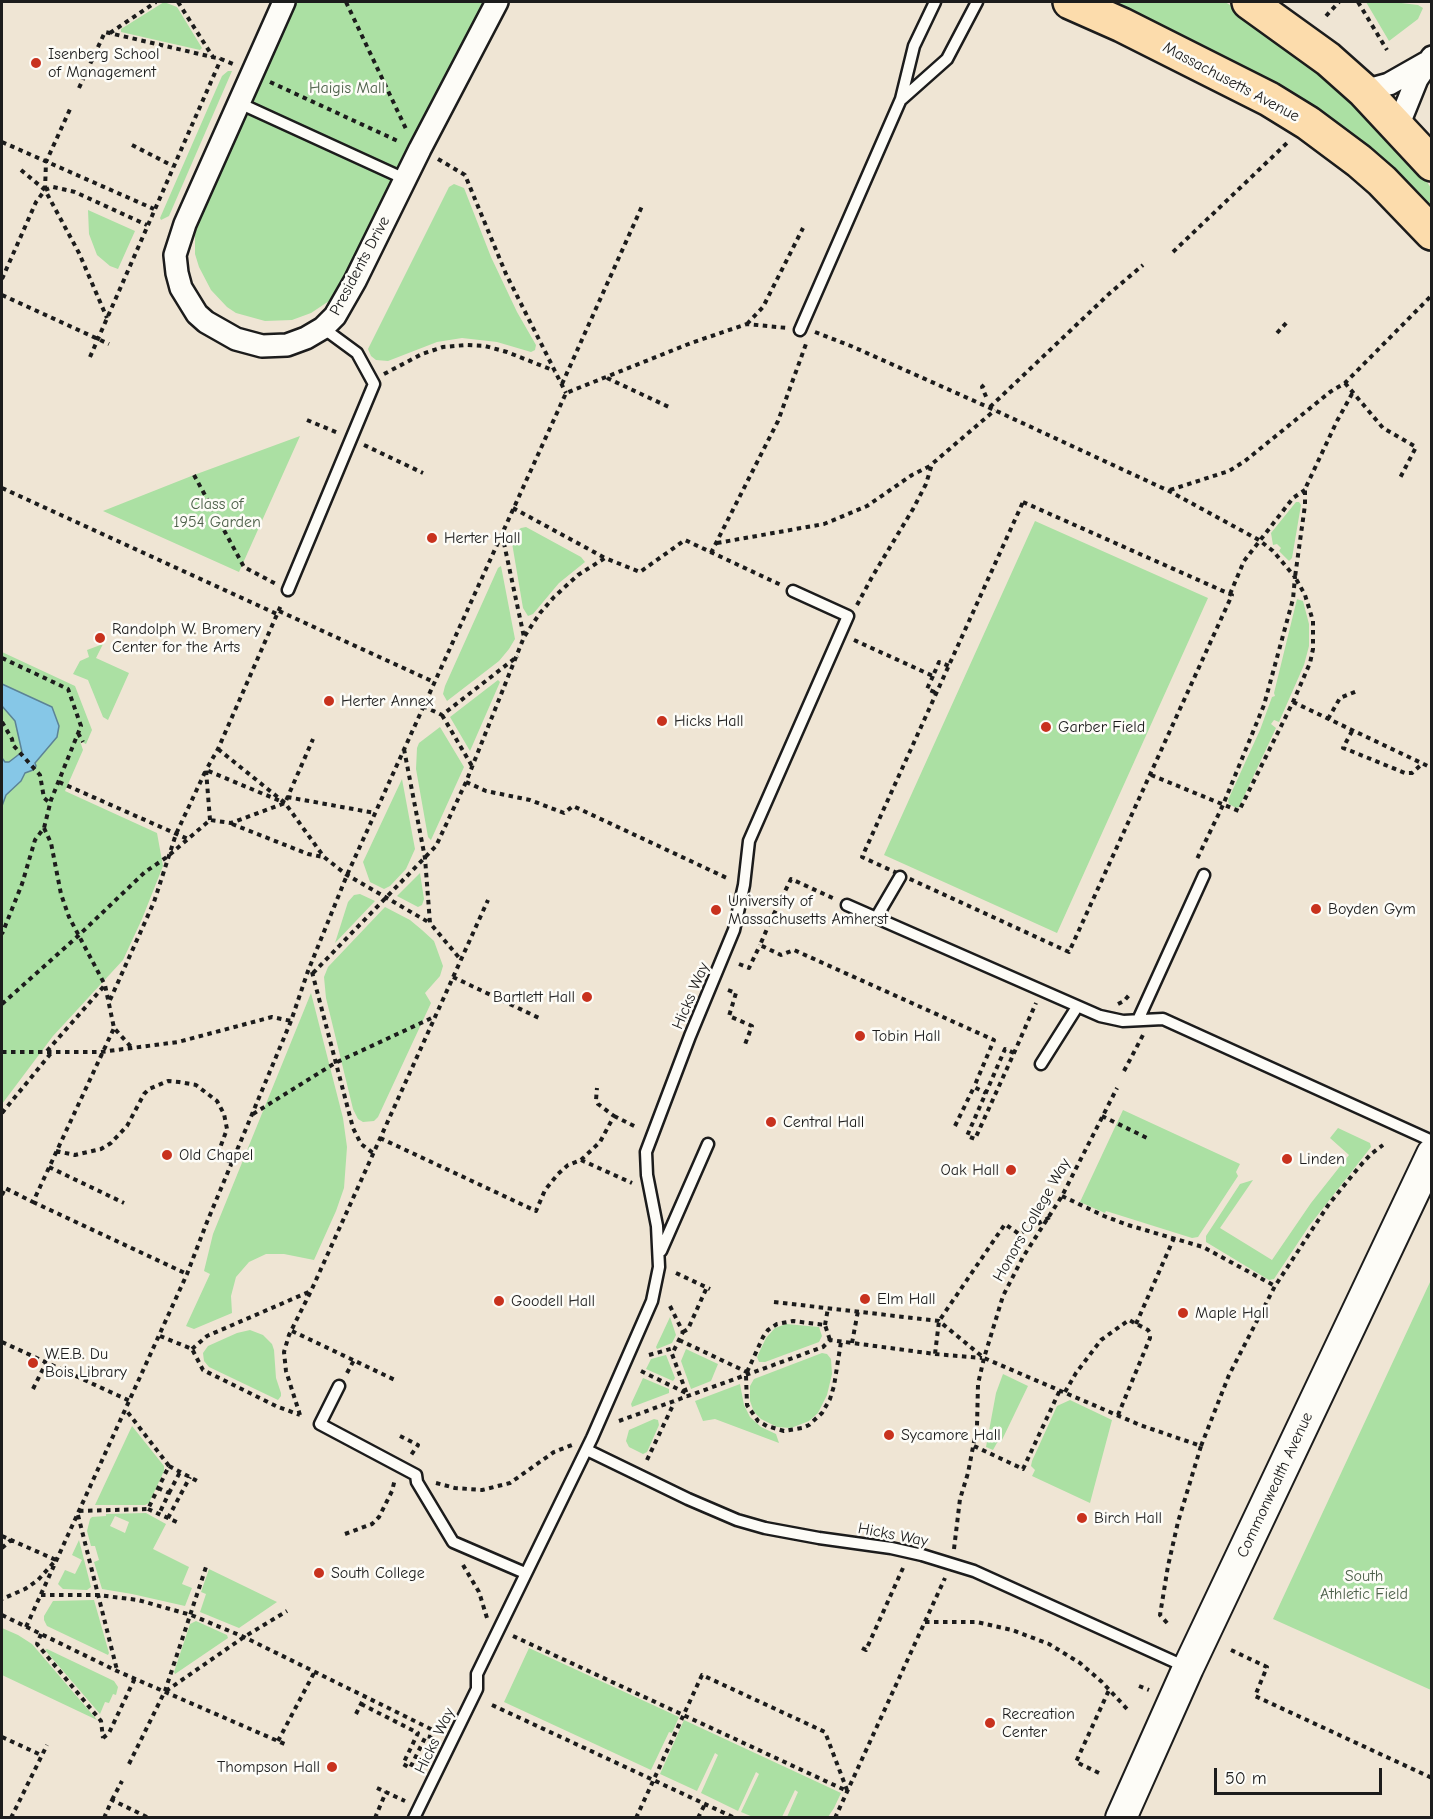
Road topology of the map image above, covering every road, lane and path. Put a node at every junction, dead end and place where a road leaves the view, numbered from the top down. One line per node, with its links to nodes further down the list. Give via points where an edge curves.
1 (156, 2): 13 (path)
2 (178, 2): 15 (path)
3 (284, 2): 23 (street, Presidents Drive)
4 (346, 2): 26 (path)
5 (497, 2): 36 (street, Presidents Drive)
6 (935, 2): 22 (lane, via 914,46)
7 (977, 2): 22 (lane, via 947,59)
8 (1070, 2): 42 (main road, Massachusetts Avenue, via 1191,58 1308,123 1382,181)
9 (1249, 2): 21 (main road, via 1328,59)
10 (1339, 2): 12 (path)
11 (1358, 2): 14 (path)
12 (1326, 16)
13 (109, 33): 15 (path); 20 (path, via 105,32)
14 (1387, 50)
15 (214, 58): 16 (path)
16 (221, 59): 18 (path); 34 (path)
17 (1429, 60): 21 (street, via 1389,84); 25 (street)
18 (236, 66)
19 (262, 78): 29 (path)
20 (79, 88)
21 (1364, 91): 25 (main road)
22 (901, 99): 52 (lane)
23 (239, 103): 36 (lane); 51 (street, Presidents Drive, via 179,240 175,255 181,288 196,314 236,339 287,345)
24 (70, 107): 32 (path)
25 (1398, 126): 33 (main road)
26 (410, 138)
27 (1291, 139): 43 (path)
28 (2, 142): 32 (path)
29 (405, 143)
30 (132, 145): 34 (path)
31 (436, 158): 57 (path, via 465,174 506,274)
32 (46, 162): 37 (path); 39 (path)
33 (1431, 164)
34 (173, 166): 39 (path)
35 (21, 170): 37 (path)
36 (405, 179): 51 (street, Presidents Drive, via 346,299)
37 (45, 190): 40 (path, via 53,187 75,192); 45 (path); 48 (path, via 79,253)
38 (643, 204): 61 (path)
39 (154, 209): 40 (path)
40 (147, 225): 48 (path)
41 (803, 228): 50 (path, via 763,307)
42 (1431, 233)
43 (1173, 252)
44 (1143, 265): 67 (path)
45 (2, 279)
46 (2, 295): 54 (path)
47 (1431, 295): 60 (path)
48 (107, 318): 54 (path)
49 (1288, 321): 53 (path)
50 (747, 324): 52 (path); 58 (path)
51 (323, 328): 59 (lane, via 357,353)
52 (805, 330): 67 (path, via 851,346); 78 (path, via 778,421)
53 (1277, 333)
54 (98, 339): 55 (path); 56 (path)
55 (109, 344)
56 (90, 357)
57 (556, 372): 59 (path, via 507,352 466,345 422,354); 61 (path)
58 (606, 378): 64 (path); 66 (path)
59 (372, 380): 82 (lane, via 374,384)
60 (1345, 383): 63 (path); 74 (path, via 1229,471)
61 (562, 384): 64 (path)
62 (984, 385): 65 (path)
63 (1353, 392): 71 (path, via 1383,428 1416,447); 73 (path)
64 (566, 393): 75 (path)
65 (987, 399)
66 (671, 408)
67 (990, 408): 68 (path)
68 (995, 410): 69 (path); 74 (path)
69 (932, 464): 78 (path, via 867,506 824,524); 86 (path, via 914,509)
70 (194, 475): 82 (path, via 244,567)
71 (1400, 478)
72 (2, 488): 85 (path)
73 (1305, 489): 77 (path); 81 (path)
74 (1169, 490): 77 (path)
75 (513, 508): 76 (path); 80 (path)
76 (502, 533): 88 (path); 93 (path)
77 (1259, 540): 81 (path); 84 (path, via 1244,561)
78 (716, 543): 79 (path)
79 (711, 553): 80 (path, via 685,540 640,572); 83 (path)
80 (605, 558): 88 (path, via 554,597)
81 (1295, 577): 96 (path, via 1310,608 1314,636 1310,663); 117 (path, via 1293,599 1263,705)
82 (288, 590): 85 (path)
83 (793, 591): 86 (lane)
84 (1230, 594): 91 (path, via 1023,501); 111 (path)
85 (278, 612): 93 (path); 106 (path)
86 (848, 616): 87 (lane, Hicks Way)
87 (840, 633): 92 (path); 131 (lane, Hicks Way, via 749,841)
88 (524, 637): 89 (path)
89 (518, 656): 98 (path); 108 (path)
90 (2, 658): 102 (path, via 68,689 81,726)
91 (949, 666): 92 (path, via 939,662); 95 (path)
92 (933, 676): 95 (path, via 927,689)
93 (434, 682): 97 (path)
94 (1357, 691): 99 (path, via 1340,698)
95 (937, 693): 130 (path, via 862,857)
96 (1293, 702): 99 (path); 117 (path, via 1239,811)
97 (423, 706): 98 (path); 105 (path)
98 (442, 715): 108 (path)
99 (1328, 719): 101 (path)
100 (2, 722): 116 (path, via 18,752 40,775 44,798)
101 (1352, 730): 107 (path); 107 (path, via 1343,748 1405,773 1412,773)
102 (78, 733): 104 (path); 112 (path)
103 (313, 739): 114 (path)
104 (83, 742)
105 (404, 748): 118 (path); 126 (path)
106 (218, 749): 110 (path); 115 (path)
107 (1422, 764): 109 (path)
108 (472, 767): 113 (path)
109 (1431, 768)
110 (206, 770): 115 (path); 119 (path); 122 (path)
111 (1151, 775): 117 (path); 130 (path, via 1069,952)
112 (59, 782): 116 (path); 122 (path)
113 (466, 782): 126 (path, via 435,846); 131 (path, via 564,813 573,806)
114 (287, 797): 115 (path); 118 (path)
115 (285, 802): 120 (path); 125 (path)
116 (50, 803): 121 (path)
117 (1223, 805): 127 (path)
118 (375, 813): 128 (path)
119 (210, 820): 120 (path); 123 (path)
120 (231, 823): 125 (path)
121 (44, 828): 139 (path, via 35,840); 140 (path, via 51,843 61,894)
122 (176, 834): 123 (path); 124 (path)
123 (188, 839): 124 (path)
124 (167, 857): 140 (path, via 145,872); 149 (path, via 154,902)
125 (324, 857): 128 (path)
126 (425, 858): 132 (path); 138 (path)
127 (1192, 869)
128 (347, 875): 132 (path); 144 (path)
129 (1204, 875): 156 (lane)
130 (900, 876): 136 (lane)
131 (744, 885): 179 (lane, Hicks Way, via 729,946)
132 (386, 898): 138 (path); 144 (path)
133 (488, 900): 142 (path)
134 (844, 903): 136 (lane); 137 (path, via 791,879)
135 (760, 918): 137 (path)
136 (876, 918): 153 (lane)
137 (770, 922): 141 (path)
138 (430, 923): 142 (path)
139 (2, 933)
140 (78, 936): 146 (path); 151 (path)
141 (760, 945): 143 (path, via 749,968); 170 (path, via 781,955 794,950 994,1040)
142 (460, 960): 145 (path)
143 (739, 964)
144 (311, 972): 157 (path); 167 (path)
145 (453, 977): 154 (path); 155 (path)
146 (105, 985): 149 (path); 163 (path)
147 (1134, 988): 152 (path, via 1124,1001)
148 (728, 990): 160 (path, via 736,993 729,1016 752,1026)
149 (110, 1000): 158 (path)
150 (1038, 1000): 166 (path)
151 (2, 1004)
152 (1114, 1005)
153 (1077, 1007): 156 (lane, via 1115,1020); 168 (lane)
154 (436, 1016): 167 (path); 180 (path)
155 (539, 1018)
156 (1138, 1020): 182 (lane, via 1162,1019)
157 (291, 1021): 161 (path, via 272,1017 178,1042); 175 (path)
158 (114, 1028): 161 (path); 165 (path)
159 (1143, 1033): 169 (path)
160 (744, 1047)
161 (132, 1048): 165 (path)
162 (2, 1052): 163 (path)
163 (47, 1052): 164 (path)
164 (52, 1052): 165 (path); 174 (path)
165 (101, 1052): 185 (path)
166 (1014, 1053): 173 (path, via 1005,1049); 173 (path, via 975,1139 967,1136)
167 (335, 1063): 175 (path); 186 (path, via 353,1128)
168 (1041, 1064)
169 (1124, 1071)
170 (974, 1087): 173 (path); 178 (path)
171 (597, 1088): 176 (path, via 598,1104)
172 (1117, 1088): 177 (path, Honors College Way)
173 (986, 1093)
174 (2, 1110)
175 (251, 1116): 189 (path)
176 (614, 1116): 179 (path); 188 (path, via 600,1142)
177 (1102, 1116): 181 (path); 193 (path, Honors College Way)
178 (955, 1126)
179 (653, 1133): 198 (lane, Hicks Way, via 646,1162)
180 (380, 1138): 186 (path); 188 (path, via 536,1211 558,1174)
181 (1149, 1139)
182 (1431, 1141)
183 (708, 1144): 198 (lane)
184 (1383, 1145): 201 (path, via 1329,1204)
185 (56, 1151): 189 (path, via 75,1155 101,1149 127,1126 144,1094 157,1085 178,1082 196,1086 217,1101 227,1129 217,1156); 190 (path)
186 (373, 1153): 202 (path)
187 (1431, 1154): 283 (main road, Commonwealth Avenue)
188 (581, 1160): 191 (path)
189 (232, 1162): 199 (path)
190 (49, 1167): 194 (path); 195 (path)
191 (639, 1184)
192 (2, 1195): 194 (path, via 5,1188)
193 (1062, 1196): 196 (path, Honors College Way); 197 (path, via 1104,1216)
194 (33, 1202): 199 (path)
195 (124, 1203)
196 (1050, 1217): 207 (path, via 1018,1234 1005,1224); 222 (path, Honors College Way, via 1003,1296)
197 (1174, 1238): 201 (path, via 1203,1246); 208 (path)
198 (658, 1257): 239 (lane, Hicks Way, via 652,1301)
199 (187, 1274): 212 (path)
200 (676, 1274): 211 (path, via 709,1288 688,1329)
201 (1275, 1287): 241 (path, via 1229,1375)
202 (311, 1291): 210 (path); 219 (path, via 207,1336)
203 (774, 1302): 205 (path)
204 (670, 1306): 211 (path)
205 (828, 1308): 206 (path); 209 (path)
206 (858, 1311): 207 (path); 217 (path)
207 (939, 1321): 221 (path); 222 (path)
208 (1136, 1324): 229 (path, via 1129,1320 1101,1340); 235 (path, via 1148,1330 1150,1338)
209 (825, 1325): 214 (path); 225 (path, via 793,1321 772,1326 763,1337)
210 (292, 1330): 226 (path); 234 (path, via 284,1352)
211 (682, 1332): 213 (path)
212 (160, 1336): 219 (path); 231 (path)
213 (679, 1340): 218 (path); 225 (path)
214 (830, 1340): 216 (path); 225 (path, via 823,1347)
215 (2, 1342): 223 (path)
216 (841, 1342): 217 (path); 225 (path, via 830,1399 822,1413 802,1428 784,1431 758,1421 747,1405)
217 (852, 1343): 221 (path)
218 (675, 1347): 220 (path); 230 (path, via 672,1354)
219 (192, 1349): 234 (path, via 203,1370)
220 (648, 1354)
221 (935, 1354): 222 (path)
222 (984, 1358): 229 (path); 240 (path, Honors College Way, via 978,1384)
223 (46, 1363): 228 (path); 231 (path)
224 (641, 1371): 230 (path)
225 (748, 1374): 230 (path)
226 (395, 1380)
227 (339, 1386): 237 (lane)
228 (33, 1389)
229 (1062, 1391): 235 (path); 240 (path, via 1023,1469)
230 (687, 1395): 232 (path)
231 (130, 1401): 233 (path)
232 (674, 1402): 236 (path); 243 (path)
233 (126, 1410): 244 (path); 253 (path)
234 (300, 1415): 237 (path)
235 (1118, 1415): 241 (path)
236 (620, 1421)
237 (320, 1424): 246 (lane)
238 (400, 1436): 242 (path, via 418,1445)
239 (583, 1446): 246 (path, via 554,1452 510,1483 482,1490 455,1488); 266 (lane, Hicks Way); 283 (lane, Hicks Way, via 737,1520 891,1548 974,1571)
240 (974, 1446): 261 (path, Honors College Way)
241 (1201, 1446): 276 (path, via 1168,1566 1160,1615)
242 (410, 1455)
243 (647, 1460)
244 (169, 1466): 245 (path); 250 (path)
245 (180, 1472): 247 (path); 251 (path)
246 (416, 1475): 260 (lane)
247 (190, 1477): 249 (path); 255 (path)
248 (395, 1479): 257 (path, via 379,1517 372,1524)
249 (199, 1482)
250 (158, 1488): 251 (path); 252 (path)
251 (169, 1493): 254 (path)
252 (148, 1509): 253 (path); 254 (path)
253 (78, 1512): 263 (path); 269 (path)
254 (159, 1514): 255 (path)
255 (168, 1518): 256 (path)
256 (179, 1523)
257 (345, 1534)
258 (2, 1536): 259 (path)
259 (11, 1540): 262 (path); 263 (path)
260 (453, 1542): 266 (lane); 275 (path, via 479,1592)
261 (953, 1546)
262 (2, 1548)
263 (56, 1560): 268 (path); 270 (path, via 38,1580)
264 (207, 1564): 272 (path)
265 (903, 1568): 281 (path, via 866,1650)
266 (525, 1573): 317 (lane, Hicks Way, via 477,1674 477,1689)
267 (946, 1575): 274 (path)
268 (41, 1595): 269 (path); 277 (path)
269 (98, 1595): 272 (path, via 138,1600); 284 (path)
270 (2, 1599)
271 (287, 1611): 280 (path)
272 (191, 1615): 280 (path); 289 (path)
273 (2, 1616): 277 (path)
274 (925, 1622): 288 (path, via 977,1622 1019,1632 1080,1663); 308 (path)
275 (489, 1624)
276 (1168, 1624)
277 (26, 1627): 278 (path)
278 (41, 1634): 284 (path); 286 (path, via 36,1644 101,1721 103,1738)
279 (510, 1635): 296 (path)
280 (244, 1637): 285 (path); 289 (path)
281 (862, 1648)
282 (1231, 1650): 304 (path, via 1267,1667 1255,1696)
283 (1188, 1668): 322 (main road, Commonwealth Avenue)
284 (117, 1671): 286 (path)
285 (315, 1671): 291 (path); 298 (path)
286 (135, 1678): 289 (path)
287 (1139, 1686): 290 (path)
288 (1109, 1690): 294 (path); 303 (path, via 1076,1762)
289 (165, 1692): 298 (path); 302 (path)
290 (1153, 1692)
291 (365, 1696): 292 (path); 292 (path, via 436,1731 431,1737 426,1736 410,1768 403,1764 418,1733)
292 (361, 1704): 295 (path)
293 (492, 1705): 305 (path)
294 (1128, 1710)
295 (356, 1714)
296 (684, 1715): 305 (path); 308 (path); 308 (path, via 702,1675 815,1727 825,1732)
297 (2, 1737): 301 (path)
298 (278, 1740): 300 (path)
299 (47, 1745): 301 (path)
300 (287, 1745)
301 (41, 1755): 313 (path)
302 (129, 1764)
303 (1099, 1773)
304 (1431, 1778)
305 (654, 1780): 312 (path); 318 (path)
306 (122, 1781): 311 (path)
307 (377, 1788): 309 (path)
308 (847, 1791): 321 (path)
309 (386, 1792): 310 (path); 316 (path)
310 (400, 1799)
311 (112, 1800): 314 (path); 315 (path)
312 (705, 1804): 319 (path); 320 (path)
313 (11, 1818)
314 (104, 1818)
315 (149, 1818)
316 (375, 1818)
317 (414, 1818)
318 (636, 1818)
319 (698, 1818)
320 (735, 1818)
321 (835, 1818)
322 (1120, 1818)

